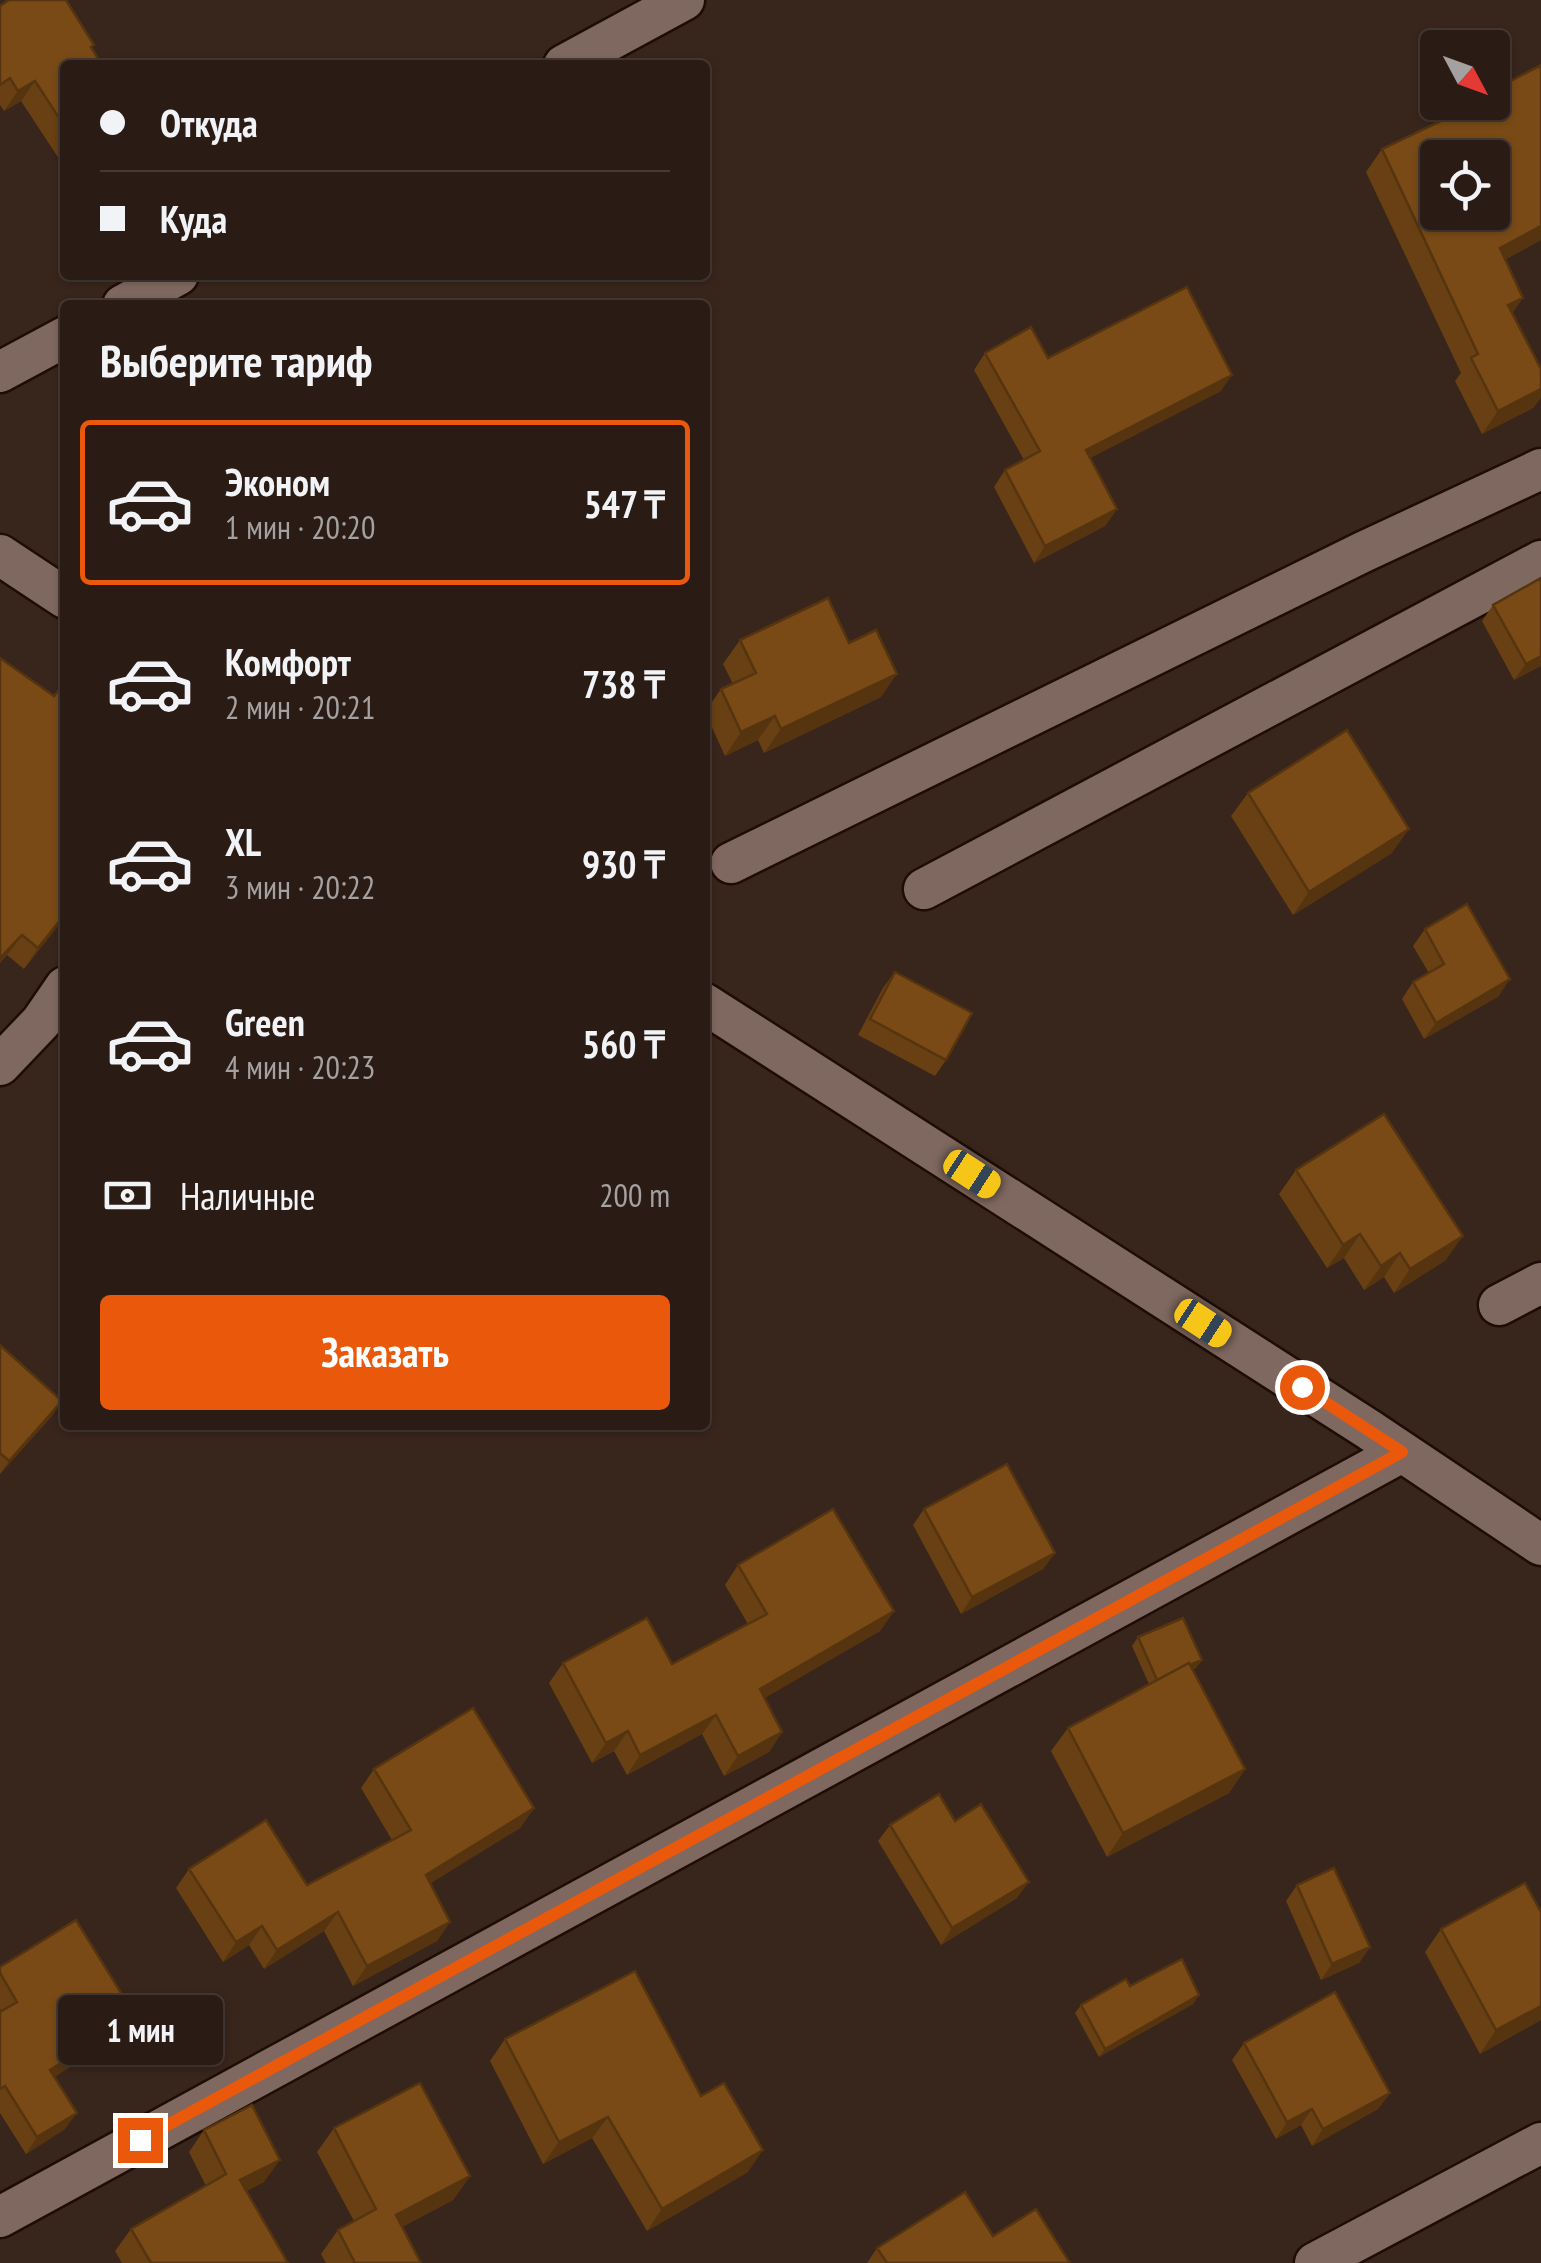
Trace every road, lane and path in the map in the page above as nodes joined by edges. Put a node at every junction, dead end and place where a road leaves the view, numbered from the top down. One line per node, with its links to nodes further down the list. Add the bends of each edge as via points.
1 (684, 0): 2 (street)
2 (573, 60)
3 (169, 280): 4 (street)
4 (132, 300)
5 (60, 339): 6 (street)
6 (0, 372)
7 (1541, 469): 11 (street)
8 (0, 555): 10 (street)
9 (1541, 561): 12 (street)
10 (60, 595)
11 (731, 863)
12 (924, 888)
13 (60, 994): 15 (street)
14 (710, 1007): 18 (street)
15 (0, 1065)
16 (1541, 1284): 17 (street)
17 (1499, 1305)
18 (1402, 1452): 19 (street); 21 (street)
19 (1541, 1545)
20 (1541, 2143): 22 (street)
21 (0, 2217)
22 (1315, 2263)

